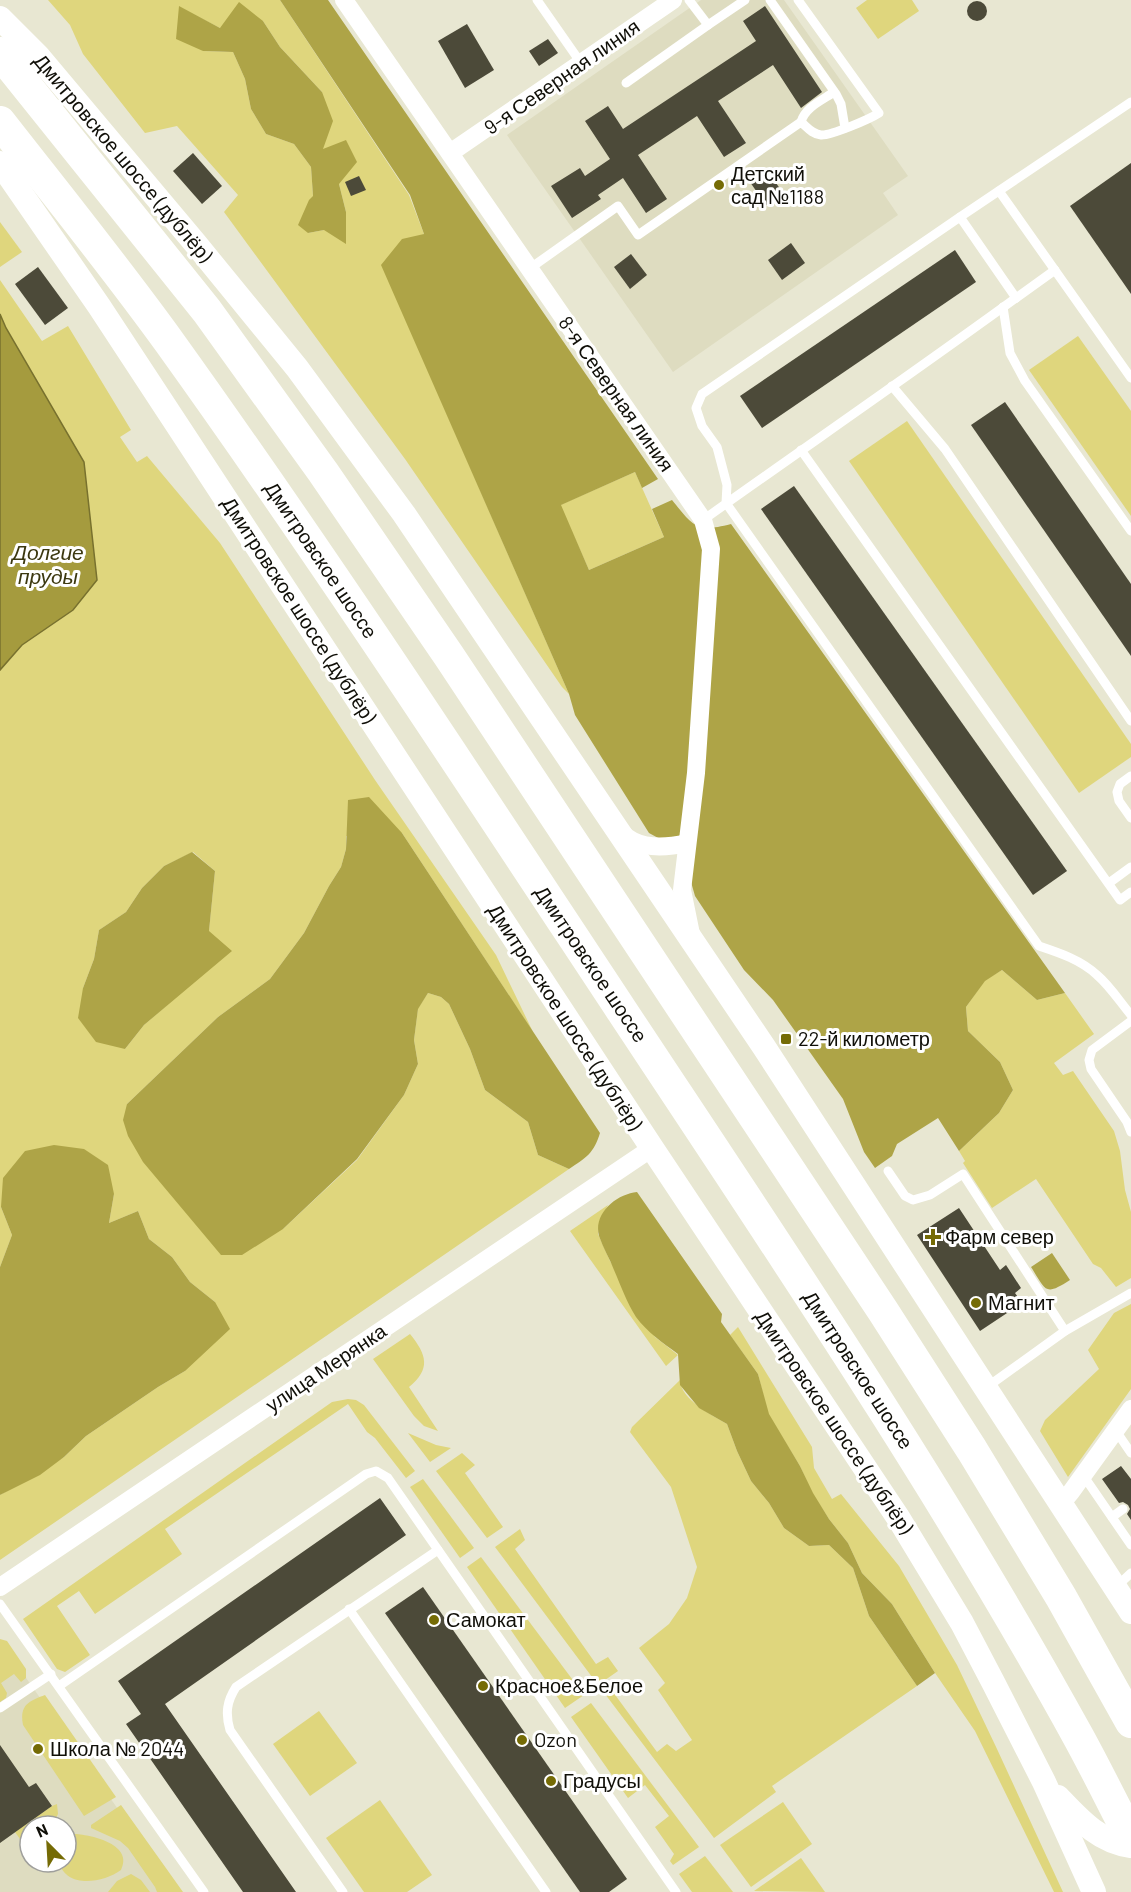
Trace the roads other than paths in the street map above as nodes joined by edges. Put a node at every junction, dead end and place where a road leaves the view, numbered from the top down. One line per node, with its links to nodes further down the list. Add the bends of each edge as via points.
1 (344, 0): 18 (street, 8-я Северная линия)
2 (537, 0): 11 (lane)
3 (673, 0): 11 (street, 9-я Северная линия)
4 (689, 0): 9 (lane)
5 (745, 0): 9 (lane)
6 (770, 0): 13 (lane)
7 (798, 0): 17 (lane, via 879,113)
8 (0, 18): 35 (street, Дмитровское шоссе (дублёр), via 45,64 297,368 404,514)
9 (708, 25): 12 (lane)
10 (0, 53): 67 (highway, via 207,311 449,656 972,1450)
11 (582, 63): 18 (street, 9-я Северная линия)
12 (626, 83)
13 (834, 92): 16 (lane, via 808,110); 17 (lane, via 841,104)
14 (1131, 102): 20 (lane)
15 (0, 122): 69 (highway, Дмитровское шоссе, via 168,340 280,499 772,1237 1015,1625)
16 (801, 122): 17 (lane, via 811,132 823,136); 22 (lane, via 638,235 618,206)
17 (845, 128)
18 (450, 153): 22 (street, 8-я Северная линия)
19 (0, 163): 44 (street, Дмитровское шоссе (дублёр), via 123,343)
20 (999, 191): 21 (lane); 23 (lane)
21 (960, 217): 24 (lane); 29 (lane, via 702,394 696,408 702,426 717,447 727,485)
22 (530, 269): 30 (street, 8-я Северная линия)
23 (1055, 270): 24 (lane); 26 (lane)
24 (1016, 298): 25 (lane)
25 (1004, 307): 27 (lane); 31 (lane, via 1010,353 1025,381)
26 (1131, 378)
27 (892, 386): 28 (lane); 32 (lane, via 945,449)
28 (801, 450): 29 (lane); 38 (lane)
29 (726, 503): 30 (lane); 41 (lane, via 1039,946 1064,955 1099,976)
30 (703, 520): 36 (street, 8-я Северная линия, via 711,549 696,773)
31 (1131, 531)
32 (1131, 721)
33 (1131, 776): 34 (lane, via 1120,784 1117,792)
34 (1131, 818)
35 (614, 827): 36 (street, via 642,844 669,847); 40 (street, Дмитровское шоссе (дублёр))
36 (687, 843): 40 (street, 8-я Северная линия, via 682,890)
37 (1131, 867): 38 (lane)
38 (1109, 884): 39 (lane, via 1120,900)
39 (1131, 892)
40 (693, 944): 48 (street, Дмитровское шоссе (дублёр))
41 (1131, 1015)
42 (1131, 1021): 43 (lane, via 1092,1050 1089,1060)
43 (1131, 1132)
44 (652, 1149): 60 (street, улица Мерянка); 68 (street, Дмитровское шоссе (дублёр), via 899,1519 962,1623)
45 (888, 1171): 47 (lane, via 905,1196 913,1200 930,1195 963,1174)
46 (1131, 1293): 47 (lane)
47 (1065, 1330): 48 (lane)
48 (986, 1388): 53 (street, Дмитровское шоссе (дублёр))
49 (1131, 1409): 50 (street)
50 (1116, 1431): 51 (lane); 52 (street)
51 (1131, 1453)
52 (1083, 1475): 53 (street); 55 (lane)
53 (1061, 1504): 59 (street, Дмитровское шоссе (дублёр))
54 (1123, 1509): 55 (lane)
55 (1112, 1517): 56 (lane)
56 (1128, 1535): 57 (lane)
57 (1131, 1545)
58 (438, 1550): 62 (lane); 65 (lane, via 388,1478 376,1471 366,1474); 71 (lane)
59 (1123, 1580): 63 (street, Дмитровское шоссе (дублёр))
60 (0, 1587)
61 (0, 1604): 64 (lane)
62 (349, 1609): 73 (lane, via 236,1687 230,1697 227,1719 230,1730); 74 (lane)
63 (1131, 1612)
64 (51, 1674): 65 (lane); 66 (lane)
65 (59, 1686): 72 (lane)
66 (0, 1708)
67 (1131, 1722)
68 (1044, 1782): 70 (street, via 1092,1830); 75 (street, Дмитровское шоссе (дублёр))
69 (1131, 1839)
70 (1131, 1846)
71 (671, 1890)
72 (204, 1892)
73 (343, 1892)
74 (546, 1892)
75 (1094, 1892)

